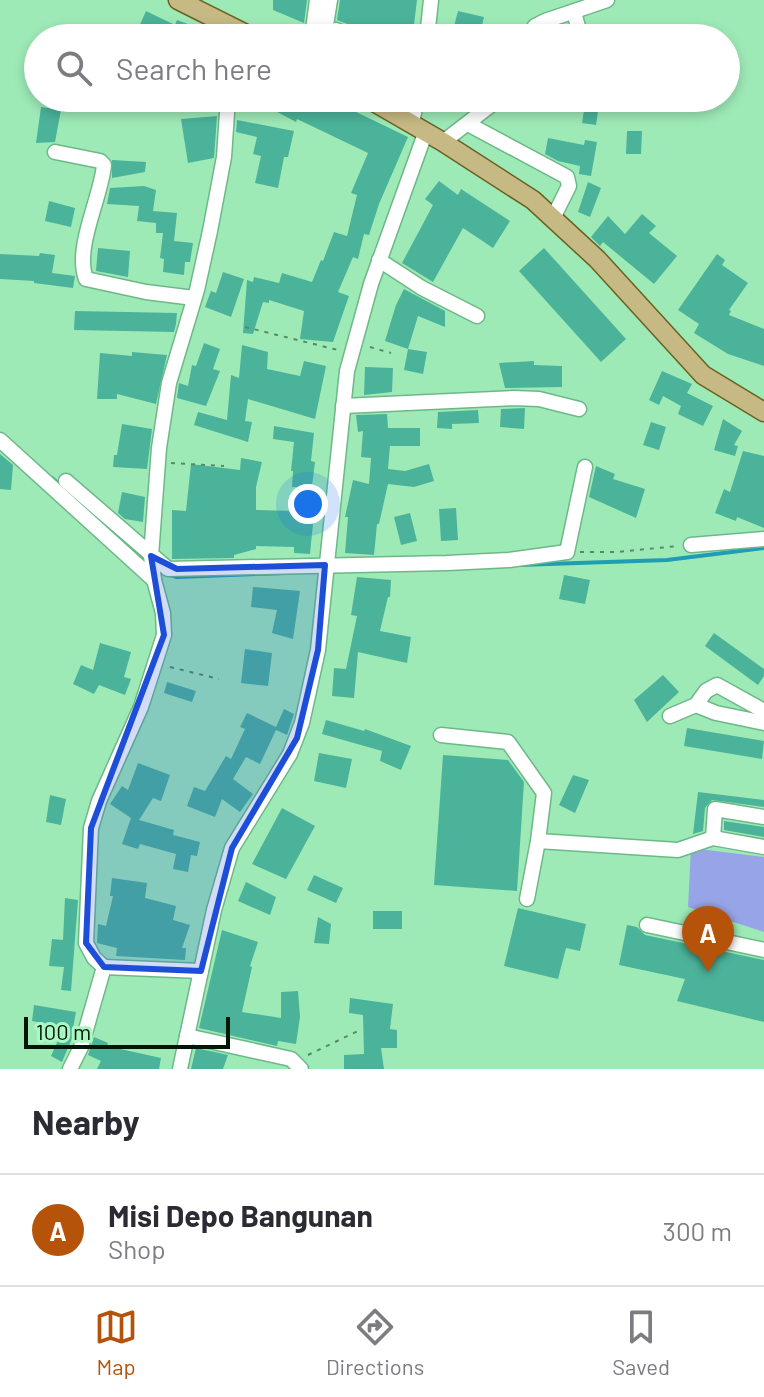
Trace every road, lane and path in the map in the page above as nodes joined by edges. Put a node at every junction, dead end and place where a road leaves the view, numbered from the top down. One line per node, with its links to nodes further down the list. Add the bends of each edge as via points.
1 (178, 0): 7 (main road)
2 (317, 0): 8 (street)
3 (330, 0): 9 (street)
4 (431, 0): 10 (street)
5 (607, 0): 6 (street)
6 (574, 12): 11 (street); 12 (street)
7 (224, 24)
8 (314, 24)
9 (331, 24)
10 (428, 24)
11 (539, 24)
12 (577, 24)
13 (227, 112): 23 (street, via 224,157)
14 (392, 112): 18 (main road)
15 (418, 112): 18 (street)
16 (483, 112): 17 (street)
17 (468, 124): 19 (street); 21 (street, via 567,177 569,186)
18 (419, 127): 19 (main road); 22 (street)
19 (443, 142): 21 (main road)
20 (55, 152): 23 (street, via 104,165 86,243 86,279)
21 (554, 216): 30 (main road, via 703,375)
22 (379, 260): 24 (street); 26 (street)
23 (194, 298): 32 (street, via 169,383)
24 (477, 316)
25 (245, 327): 26 (path)
26 (352, 348): 27 (path); 28 (street)
27 (391, 353)
28 (343, 406): 29 (street, via 513,398); 40 (street)
29 (579, 409)
30 (764, 412)
31 (0, 440): 39 (street)
32 (158, 462): 33 (path); 39 (street)
33 (224, 466)
34 (585, 467): 38 (street)
35 (66, 481): 39 (street)
36 (764, 539): 37 (street)
37 (691, 545): 38 (path)
38 (567, 552): 40 (street)
39 (152, 568): 40 (street); 41 (street, via 165,622)
40 (325, 570): 56 (street, via 318,650 297,738 232,848)
41 (157, 664): 42 (path); 55 (street, via 91,828 86,943)
42 (219, 679)
43 (696, 705): 44 (street, via 719,685); 45 (street); 46 (street)
44 (764, 711)
45 (670, 716)
46 (764, 723)
47 (441, 735): 50 (street, via 508,742 544,793)
48 (764, 817): 49 (street, via 715,809)
49 (713, 838): 50 (street, via 678,850); 51 (street)
50 (538, 841): 52 (street)
51 (764, 847)
52 (527, 899)
53 (647, 925): 54 (street)
54 (764, 950)
55 (104, 967): 56 (street); 60 (street)
56 (201, 971): 58 (street)
57 (360, 1030): 59 (path)
58 (187, 1036): 59 (street); 61 (street)
59 (298, 1065)
60 (70, 1069)
61 (180, 1069)

